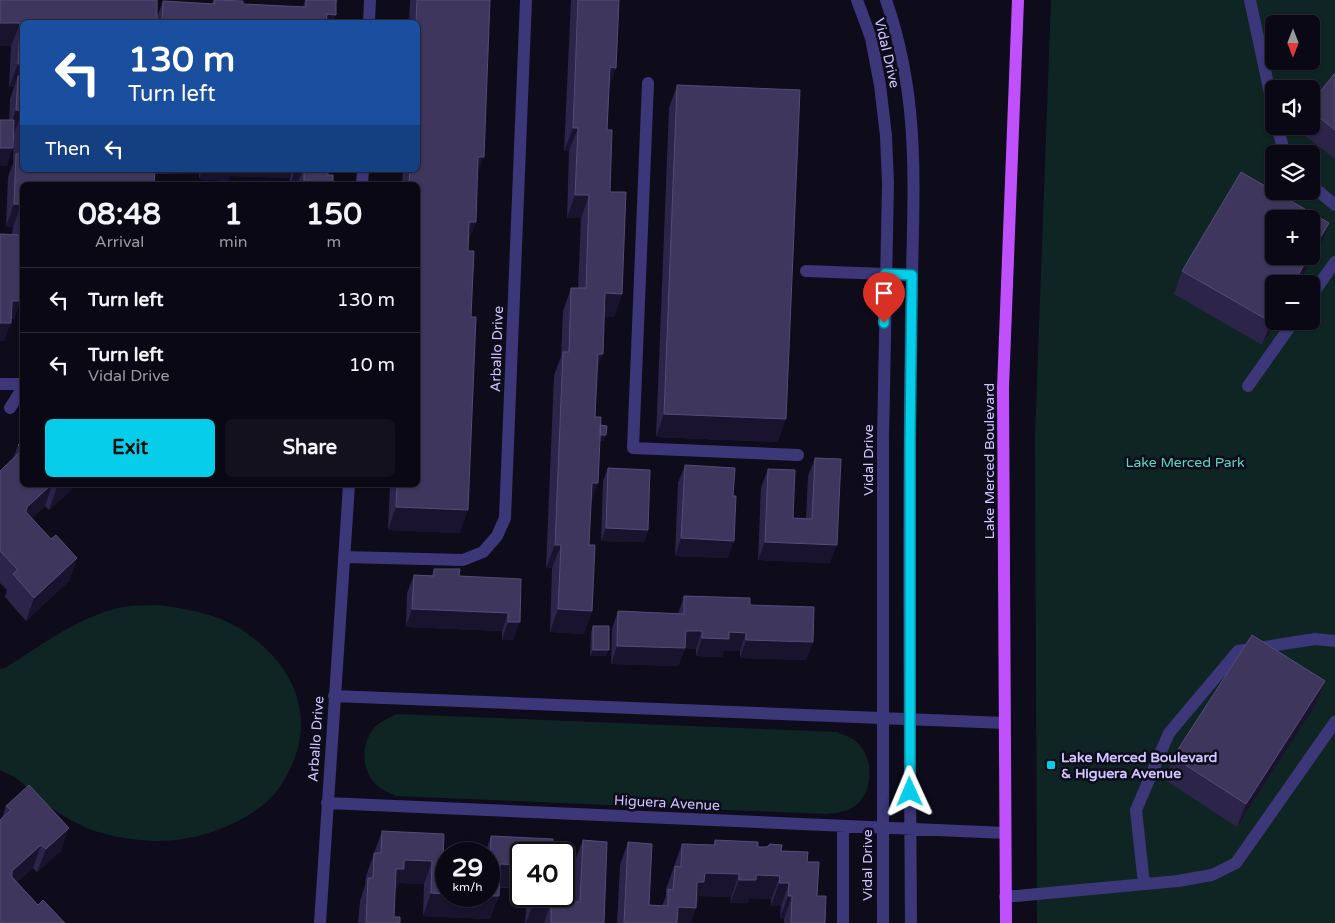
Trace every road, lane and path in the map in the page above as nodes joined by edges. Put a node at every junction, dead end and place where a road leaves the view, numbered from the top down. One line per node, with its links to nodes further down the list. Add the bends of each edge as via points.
1 (370, 0): 7 (street)
2 (526, 0): 25 (street, Arballo Drive, via 505,518 497,536 483,552 463,560)
3 (857, 0): 14 (street, Vidal Drive, via 870,38 886,136)
4 (886, 0): 15 (street, Vidal Drive, via 897,31 913,134)
5 (1018, 0): 31 (main road, Lake Merced Boulevard, via 1003,388)
6 (1250, 0): 8 (street)
7 (369, 20)
8 (1267, 80)
9 (648, 83): 23 (street, via 633,448)
10 (1320, 192): 11 (street)
11 (1335, 205)
12 (1335, 262): 16 (street)
13 (806, 271): 14 (street)
14 (885, 274): 15 (street); 28 (street, Vidal Drive)
15 (912, 275): 29 (street, Vidal Drive)
16 (1320, 283)
17 (1288, 330): 20 (street)
18 (0, 384): 19 (street)
19 (20, 384)
20 (1248, 386)
21 (20, 392): 22 (street)
22 (10, 408)
23 (798, 455)
24 (349, 487): 25 (street, Arballo Drive)
25 (344, 557): 27 (street, Arballo Drive)
26 (1335, 642): 37 (street, via 1315,639 1238,651 1169,733 1136,810)
27 (334, 696): 28 (street); 32 (street, Arballo Drive)
28 (882, 718): 29 (street); 34 (street, Vidal Drive)
29 (909, 719): 31 (street); 35 (street, Vidal Drive)
30 (1335, 722): 37 (street, via 1236,863 1212,875)
31 (1005, 723): 36 (main road, Lake Merced Boulevard)
32 (327, 803): 33 (street, Higuera Avenue); 39 (street, Arballo Drive)
33 (843, 826): 34 (street, Higuera Avenue); 40 (street, Vidal Drive)
34 (882, 827): 35 (street, Higuera Avenue); 41 (street, Vidal Drive)
35 (910, 828): 36 (street, Higuera Avenue); 42 (street, Vidal Drive)
36 (1005, 833): 38 (main road, Lake Merced Boulevard)
37 (1144, 884): 38 (street)
38 (1005, 897): 43 (main road, Lake Merced Boulevard)
39 (320, 923)
40 (843, 923)
41 (882, 923)
42 (911, 923)
43 (1006, 923)

